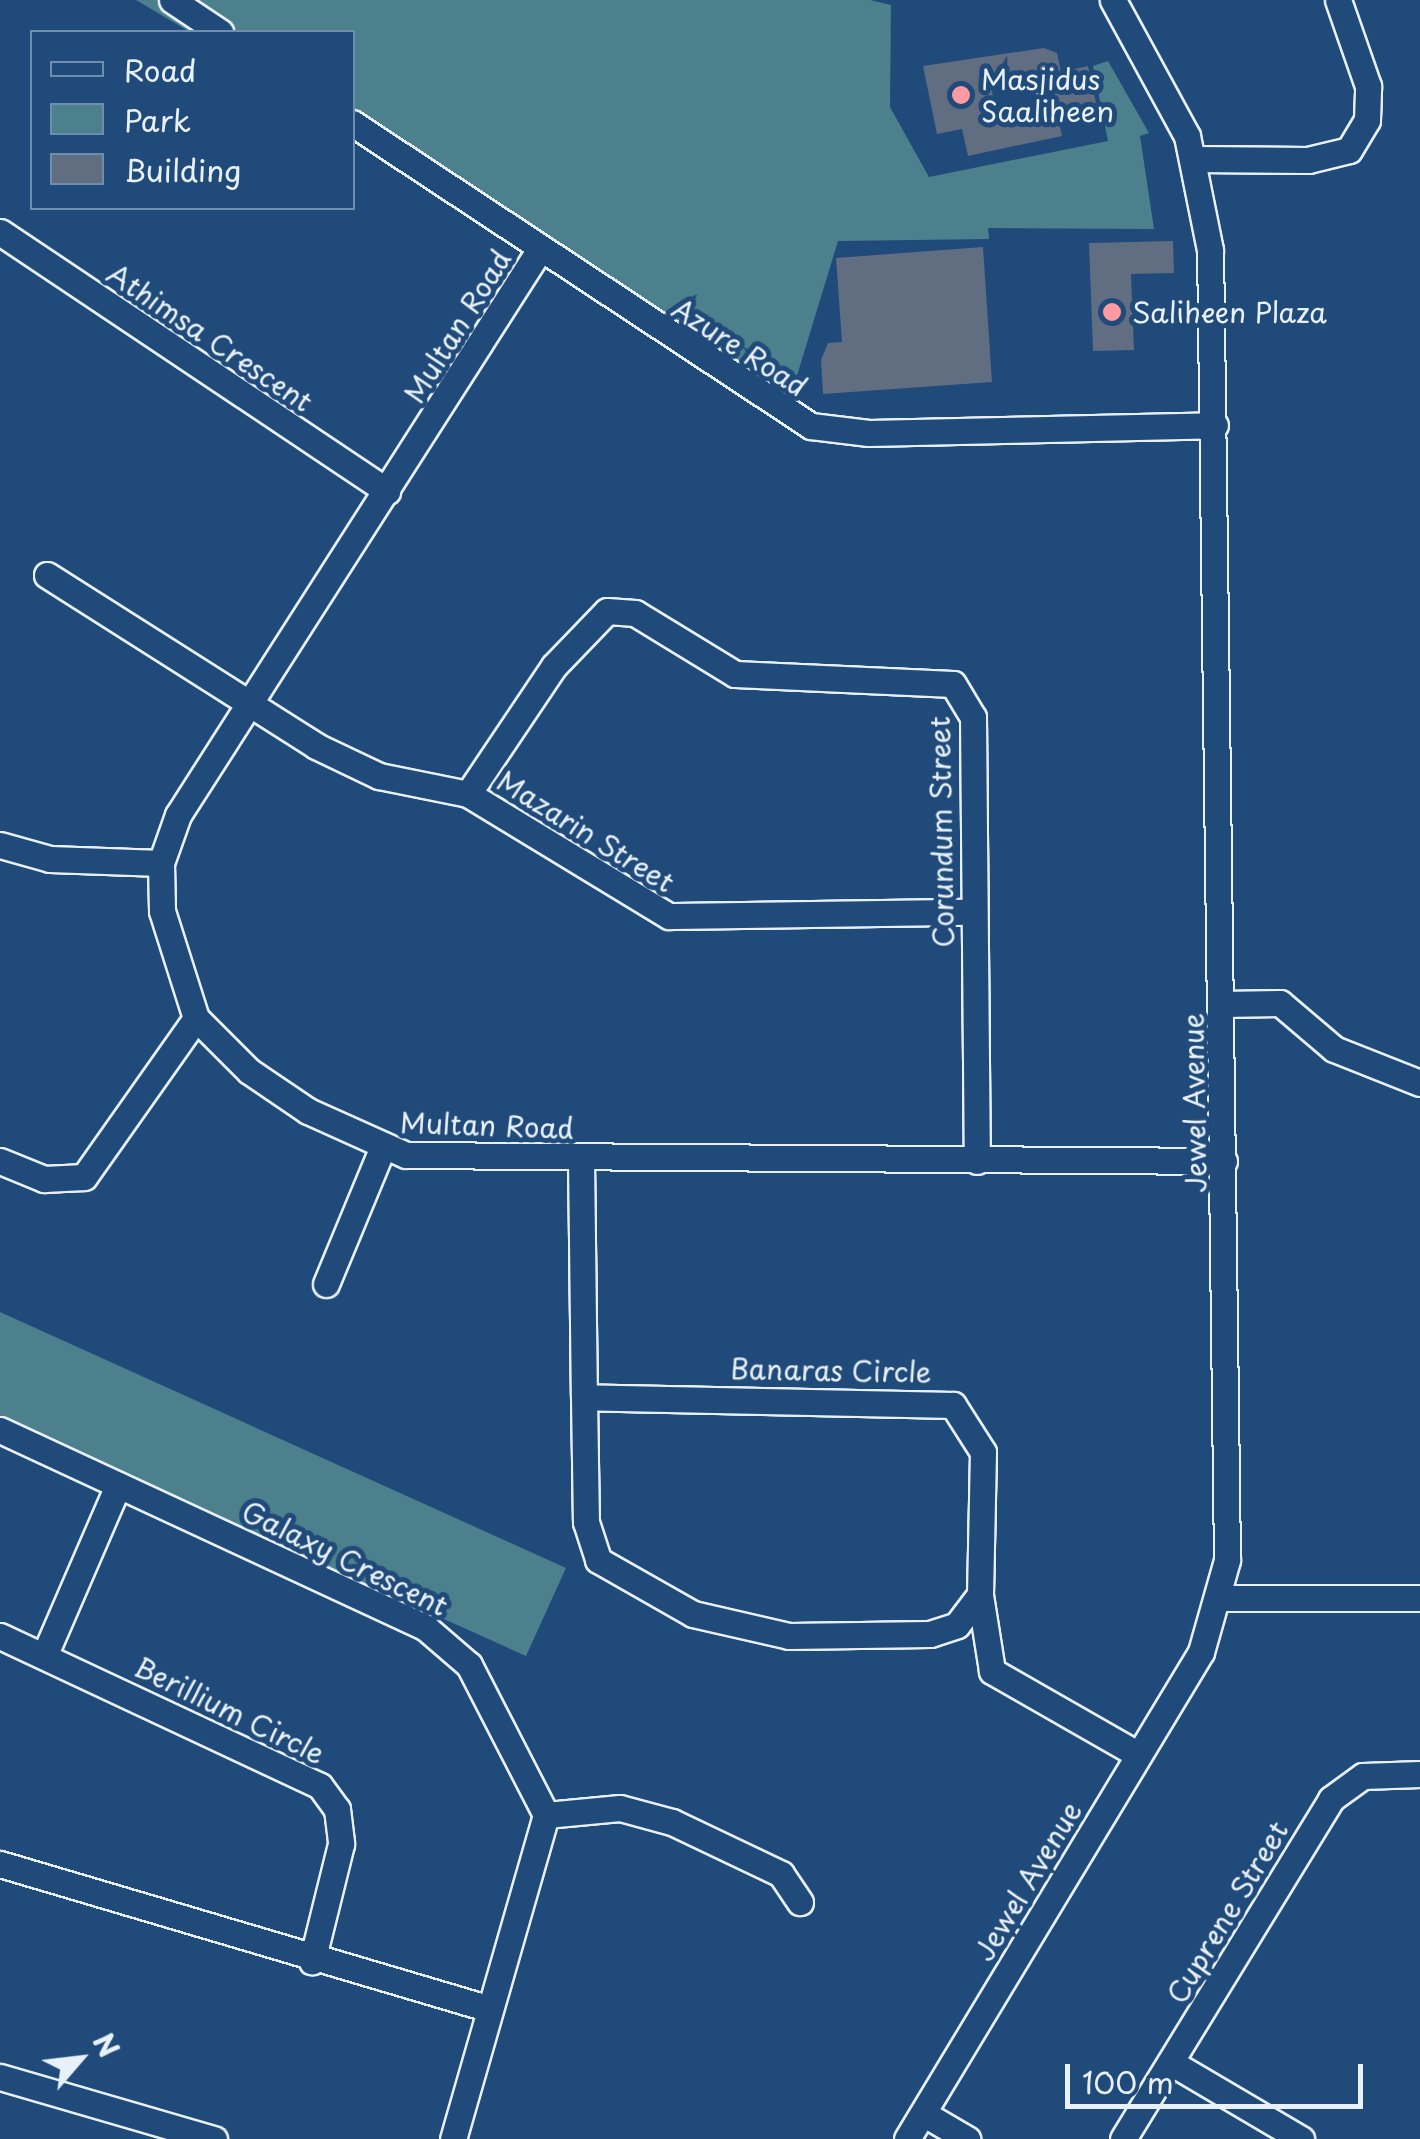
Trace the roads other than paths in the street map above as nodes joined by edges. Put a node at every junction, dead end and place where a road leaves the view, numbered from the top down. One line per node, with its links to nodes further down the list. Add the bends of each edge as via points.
1 (172, 0): 4 (street)
2 (1114, 0): 6 (street, Jewel Avenue)
3 (1338, 0): 6 (street, via 1368,86 1367,120 1349,150 1308,160)
4 (217, 30)
5 (355, 125): 8 (street, Azure Road)
6 (1195, 159): 9 (street, Jewel Avenue, via 1210,250)
7 (0, 232): 10 (street, Athimsa Crescent)
8 (540, 249): 9 (street, Azure Road, via 812,426 886,433); 10 (street, Multan Road)
9 (1215, 425): 17 (street, Jewel Avenue)
10 (387, 491): 12 (street, Multan Road)
11 (47, 575): 12 (street, Mazarin Street)
12 (248, 708): 13 (street, Mazarin Street, via 361,770); 15 (street, Multan Road, via 178,814)
13 (468, 794): 16 (street, Mazarin Street, via 669,916); 16 (street, Corundum Street, via 554,666 607,611 635,613 735,674 938,678 964,693 973,717)
14 (0, 846): 15 (street, via 50,859)
15 (161, 863): 18 (street, Multan Road, via 164,931)
16 (972, 912): 24 (street, Corundum Street)
17 (1222, 1004): 19 (street, via 1280,1003 1334,1048); 22 (street, Jewel Avenue)
18 (196, 1018): 20 (street, Multan Road, via 249,1072); 23 (street, via 84,1178 44,1179)
19 (1420, 1082)
20 (381, 1151): 21 (street, Multan Road); 25 (street)
21 (581, 1158): 24 (street, Multan Road); 26 (street)
22 (1224, 1160): 24 (street, Multan Road); 30 (street, Jewel Avenue)
23 (0, 1161)
24 (977, 1162)
25 (326, 1284)
26 (584, 1397): 29 (street, Banaras Circle, via 953,1405 982,1452); 29 (street, via 590,1547 650,1593 724,1626 789,1636 930,1634 957,1625)
27 (0, 1430): 28 (street, Galaxy Crescent)
28 (118, 1486): 33 (street); 36 (street, Galaxy Crescent, via 442,1638 481,1684)
29 (980, 1595): 34 (street, via 992,1671)
30 (1222, 1598): 31 (street); 34 (street, Jewel Avenue, via 1201,1652)
31 (1420, 1598)
32 (0, 1636): 33 (street, Berillium Circle)
33 (45, 1654): 39 (street, Berillium Circle, via 320,1786 337,1810 341,1844)
34 (1135, 1754): 43 (street, Jewel Avenue)
35 (1420, 1774): 41 (street, Cuprene Street, via 1362,1776 1330,1799)
36 (546, 1815): 38 (street, via 620,1808 658,1817 781,1874); 40 (street)
37 (0, 1864): 39 (street)
38 (800, 1902)
39 (312, 1961): 40 (street)
40 (490, 2008): 45 (street)
41 (1172, 2063): 48 (street, Cuprene Street); 49 (street)
42 (0, 2077): 44 (street)
43 (926, 2115): 46 (street, Jewel Avenue); 47 (street)
44 (214, 2139)
45 (453, 2139)
46 (907, 2139)
47 (966, 2139)
48 (1124, 2139)
49 (1301, 2139)

